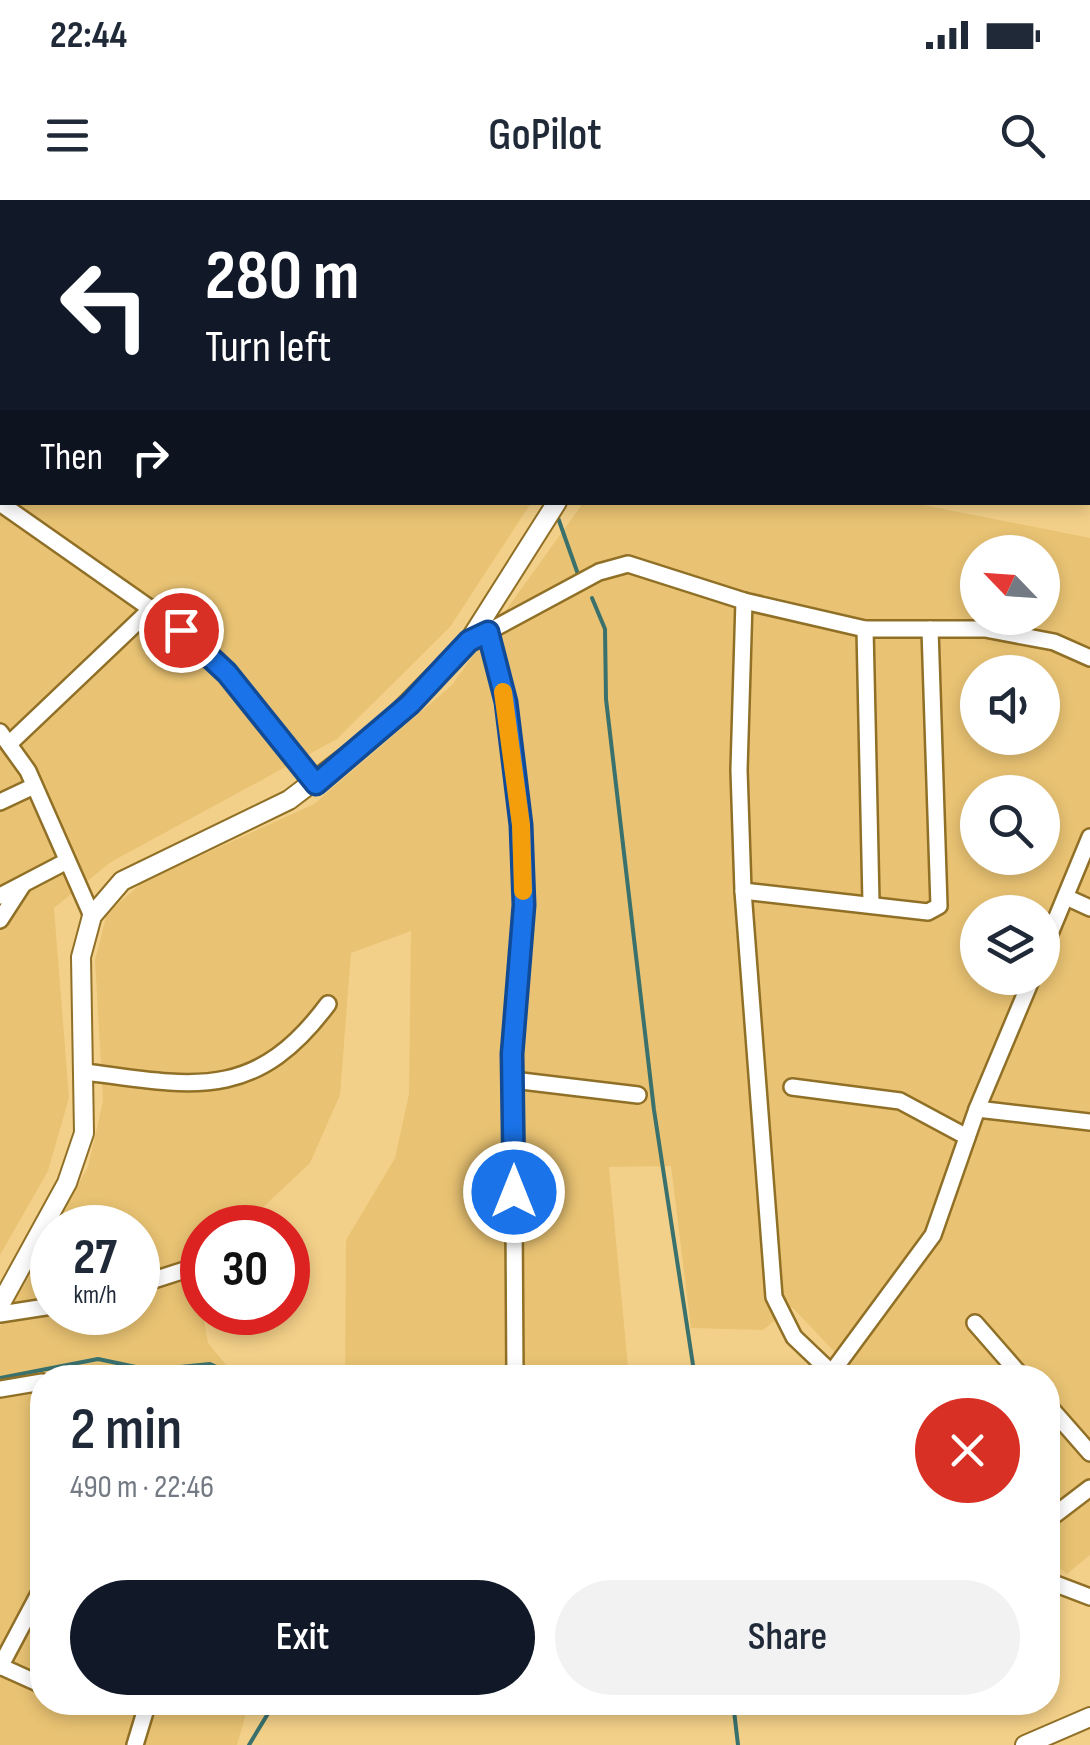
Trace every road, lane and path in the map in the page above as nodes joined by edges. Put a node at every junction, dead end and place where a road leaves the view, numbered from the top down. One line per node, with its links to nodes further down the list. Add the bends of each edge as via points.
1 (3, 505): 4 (street)
2 (555, 505): 8 (main road)
3 (744, 601): 5 (street); 7 (street, via 628,564 600,572); 17 (street)
4 (152, 608): 10 (street); 11 (street, via 227,673)
5 (865, 629): 6 (street); 20 (street)
6 (930, 630): 9 (street, via 1019,634); 20 (street, via 940,900 928,912)
7 (488, 632): 8 (street); 28 (street, via 506,702 521,825 524,905)
8 (469, 641): 11 (main road, via 410,704)
9 (1090, 658)
10 (5, 738): 12 (street)
11 (316, 784): 23 (main road, via 122,881)
12 (34, 786): 13 (street); 15 (street)
13 (0, 802)
14 (1090, 837): 19 (street)
15 (67, 861): 16 (street); 23 (street)
16 (24, 884): 18 (street); 24 (street)
17 (743, 891): 20 (street); 39 (street, via 774,1297 794,1337)
18 (0, 896)
19 (1066, 897): 21 (street); 22 (street)
20 (871, 902)
21 (1090, 908)
22 (1060, 911)
23 (92, 916): 27 (main road, via 81,957)
24 (0, 920)
25 (1025, 995): 31 (street)
26 (328, 1004): 27 (street, via 294,1046 235,1078 160,1082)
27 (86, 1072): 34 (main road, via 79,1154)
28 (513, 1080): 30 (street); 38 (street)
29 (792, 1087): 33 (street, via 900,1101)
30 (638, 1095)
31 (977, 1109): 32 (street); 33 (street)
32 (1090, 1122)
33 (967, 1137): 40 (street, via 933,1235)
34 (0, 1304)
35 (30, 1309): 36 (street)
36 (0, 1314)
37 (975, 1323): 41 (street)
38 (515, 1365)
39 (823, 1365)
40 (841, 1365)
41 (1012, 1365)
42 (30, 1384): 43 (street)
43 (0, 1389)
44 (1060, 1419): 45 (street)
45 (1090, 1453)
46 (1090, 1488): 47 (street)
47 (1060, 1511)
48 (1060, 1586): 49 (street)
49 (1090, 1598)
50 (30, 1610): 51 (street)
51 (0, 1666): 52 (street)
52 (30, 1680)
53 (144, 1715): 55 (street)
54 (1090, 1717): 56 (main road)
55 (135, 1745)
56 (1025, 1745)

